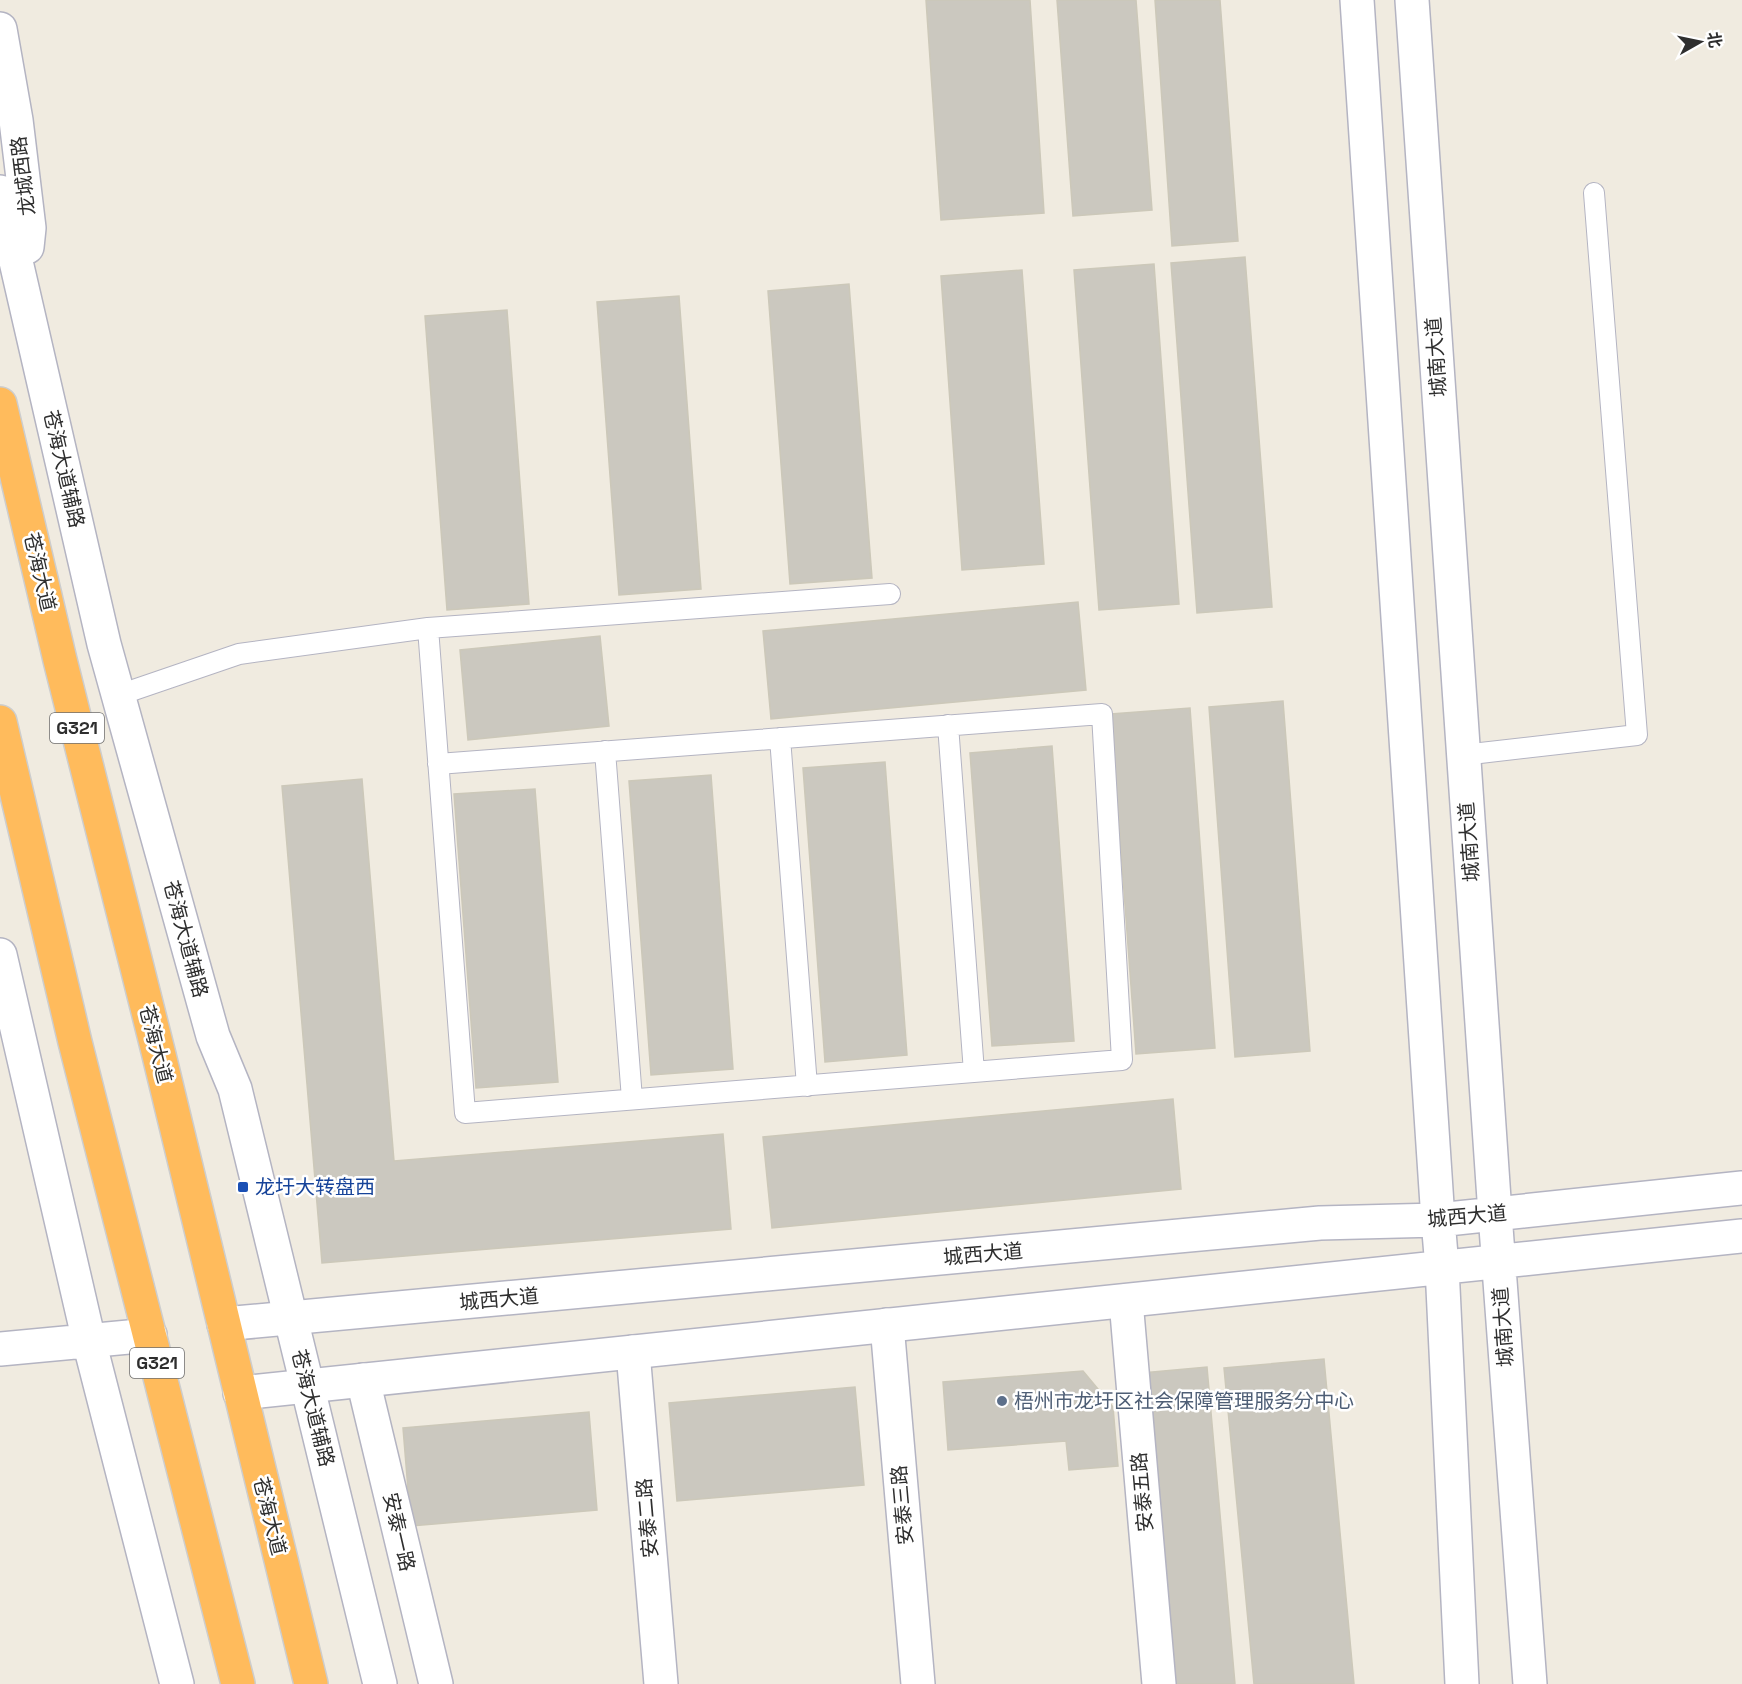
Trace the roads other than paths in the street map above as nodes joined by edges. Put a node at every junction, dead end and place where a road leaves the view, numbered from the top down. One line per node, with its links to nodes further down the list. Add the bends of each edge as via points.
1 (1357, 0): 23 (street)
2 (1412, 0): 15 (street, 城南大道)
3 (0, 29): 6 (street, 龙城西路, via 29,228)
4 (0, 192): 6 (street, 苍海大道辅路)
5 (1594, 193): 15 (lane, via 1637,735)
6 (22, 289): 10 (street, 苍海大道辅路)
7 (0, 404): 29 (highway, 苍海大道 / G321)
8 (890, 594): 9 (lane)
9 (428, 628): 10 (lane, via 239,654); 16 (lane)
10 (119, 695): 28 (street, 苍海大道辅路, via 213,1036 235,1089)
11 (0, 722): 31 (highway, G321, via 75,1042)
12 (948, 725): 13 (lane); 18 (lane); 18 (lane, via 1102,714 1122,1060)
13 (780, 738): 14 (lane); 19 (lane)
14 (605, 751): 16 (lane); 20 (lane)
15 (1463, 755): 22 (street, 城南大道)
16 (438, 764): 20 (lane, via 465,1113)
17 (0, 955): 32 (street)
18 (974, 1072): 19 (lane)
19 (807, 1086): 20 (lane)
20 (632, 1099)
21 (1742, 1188): 22 (street, 城西大道)
22 (1495, 1214): 23 (street, 城西大道); 25 (street, 城南大道)
23 (1437, 1220): 26 (street); 28 (street, 城西大道, via 1320,1223)
24 (1742, 1236): 25 (street)
25 (1498, 1262): 26 (street); 47 (street, 城南大道)
26 (1442, 1268): 27 (street); 46 (street)
27 (1126, 1300): 30 (street); 45 (street, 安泰五路)
28 (291, 1318): 29 (street, 城西大道); 36 (street, 苍海大道辅路)
29 (224, 1324): 37 (highway, 苍海大道 / G321)
30 (887, 1325): 34 (street); 44 (street, 安泰三路)
31 (150, 1335): 32 (street); 39 (highway, G321)
32 (89, 1341): 33 (street); 38 (street)
33 (0, 1349)
34 (633, 1352): 35 (street); 43 (street, 安泰二路)
35 (363, 1380): 36 (street); 42 (street, 安泰一路)
36 (307, 1386): 37 (street); 41 (street, 苍海大道辅路)
37 (240, 1393): 40 (highway, 苍海大道 / G321)
38 (177, 1684)
39 (238, 1684)
40 (311, 1684)
41 (380, 1684)
42 (436, 1684)
43 (661, 1684)
44 (918, 1684)
45 (1159, 1684)
46 (1462, 1684)
47 (1530, 1684)

